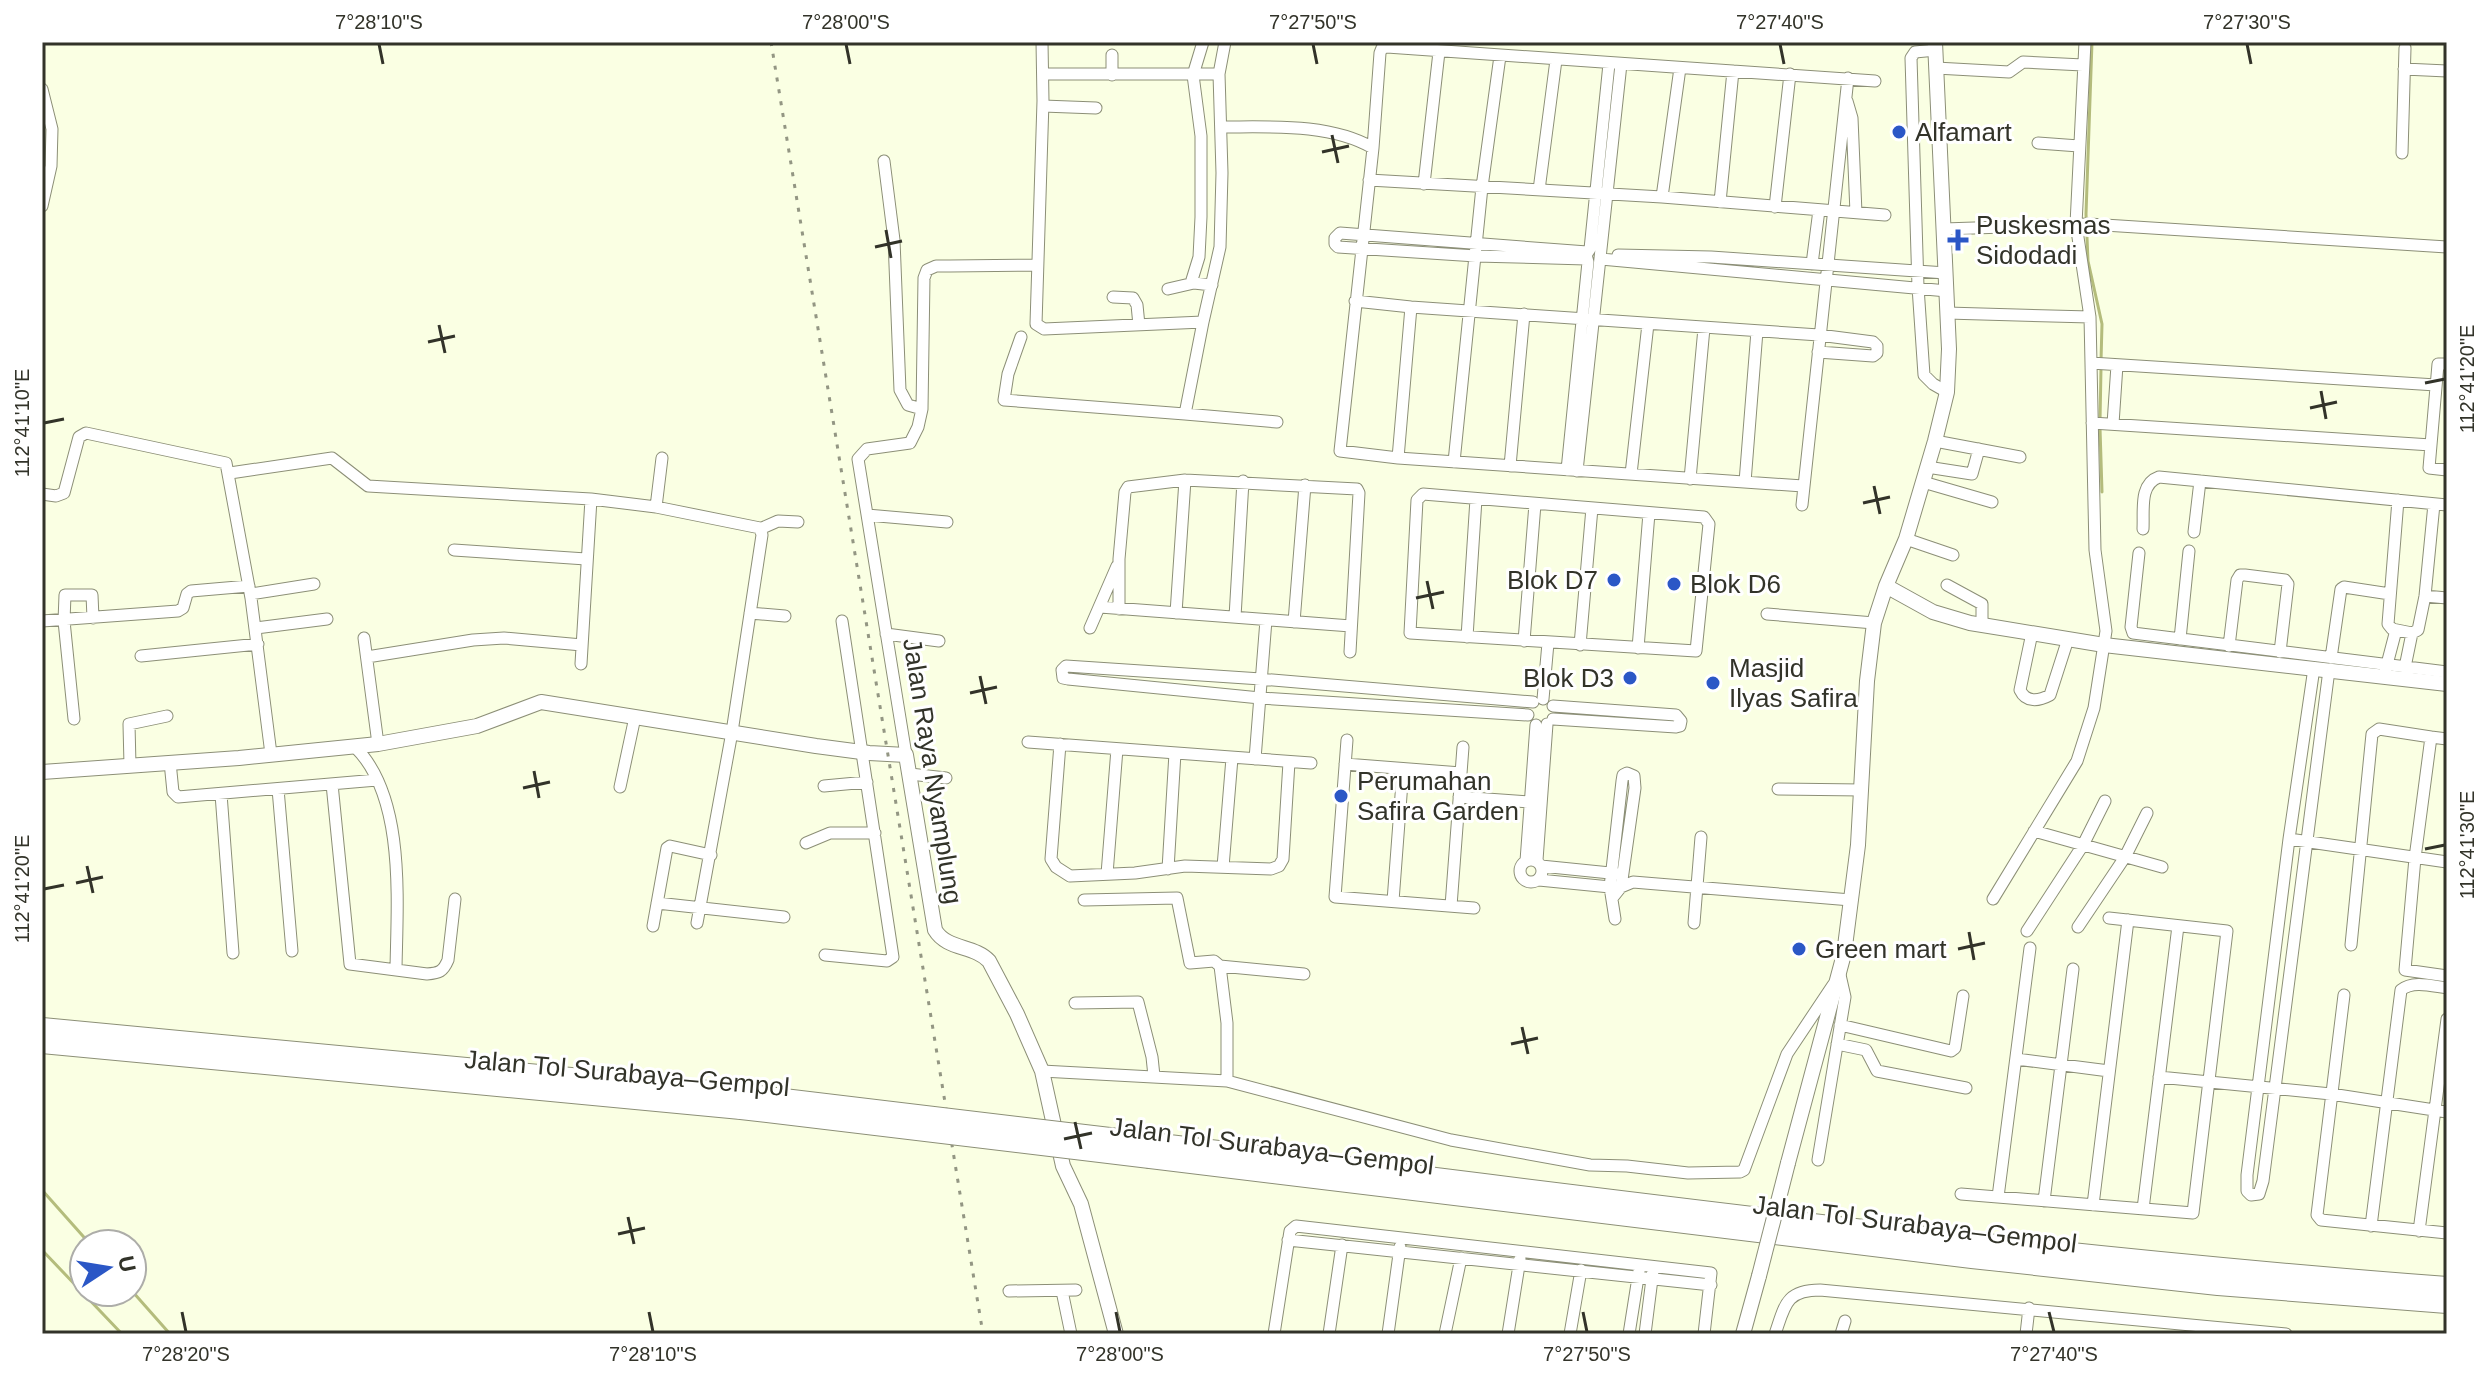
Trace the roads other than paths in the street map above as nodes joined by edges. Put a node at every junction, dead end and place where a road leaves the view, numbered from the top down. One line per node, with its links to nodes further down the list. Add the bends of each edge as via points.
1 (1042, 42): 18 (street)
2 (1203, 42): 19 (street)
3 (1225, 42): 19 (street)
4 (2085, 42): 12 (street)
5 (1935, 46): 14 (street); 62 (street, via 1911,58)
6 (2405, 48): 15 (street)
7 (1439, 52): 9 (street); 31 (street, via 1382,48); 37 (street)
8 (1112, 55): 21 (street)
9 (1500, 56): 10 (street); 38 (street)
10 (1556, 60): 11 (street); 39 (street)
11 (1615, 64): 13 (street); 40 (street)
12 (2083, 65): 14 (street, via 2023,62 2009,72); 30 (street)
13 (1680, 68): 16 (street); 41 (street)
14 (1936, 68): 51 (street)
15 (2404, 69): 17 (street); 32 (street)
16 (1733, 71): 20 (street); 42 (street)
17 (2447, 71)
18 (1044, 74): 21 (street); 26 (street)
19 (1205, 74): 21 (street); 28 (street); 35 (street, via 1199,115)
20 (1790, 74): 22 (street); 44 (street)
21 (1112, 75)
22 (1848, 78): 23 (street); 25 (street)
23 (1875, 81)
24 (42, 89): 34 (street, via 52,129)
25 (1847, 100): 46 (street); 47 (street)
26 (1043, 106): 27 (street); 60 (street)
27 (1096, 108)
28 (1222, 127): 31 (street, via 1333,134); 35 (street)
29 (2038, 143): 30 (street)
30 (2079, 146): 50 (street)
31 (1373, 148): 36 (street)
32 (2402, 153)
33 (884, 161): 91 (street, via 894,240 900,390 905,403)
34 (46, 165): 43 (street)
35 (1210, 172): 49 (street); 49 (street)
36 (1369, 180): 37 (street); 52 (street)
37 (1424, 184): 38 (street)
38 (1482, 187): 39 (street); 53 (street)
39 (1539, 190): 40 (street)
40 (1601, 194): 41 (street); 57 (street)
41 (1662, 197): 42 (street)
42 (1720, 202): 44 (street)
43 (42, 206)
44 (1775, 207): 45 (street)
45 (1819, 210): 46 (street); 59 (street)
46 (1832, 211): 47 (street); 61 (street)
47 (1856, 213): 48 (street)
48 (1885, 215)
49 (1210, 217): 54 (street); 54 (street)
50 (2082, 224): 51 (street); 55 (street); 77 (street)
51 (1944, 229): 64 (street)
52 (1361, 241): 53 (street); 56 (street); 71 (street)
53 (1478, 243): 56 (street); 57 (street)
54 (1208, 246): 66 (street); 66 (street)
55 (2447, 247)
56 (1476, 256): 57 (street); 73 (street)
57 (1594, 256): 58 (street); 63 (street); 78 (street)
58 (1711, 257): 59 (street); 63 (street)
59 (1812, 264): 61 (street)
60 (1037, 265): 76 (street, via 1036,320 1044,329); 91 (street, via 927,270)
61 (1826, 265): 62 (street); 65 (street)
62 (1917, 270): 64 (street); 67 (street)
63 (1710, 271): 65 (street)
64 (1946, 273): 69 (street)
65 (1825, 278): 67 (street); 83 (street)
66 (1200, 284): 68 (street); 79 (street)
67 (1918, 287): 69 (street); 90 (street, via 1924,375)
68 (1168, 289)
69 (1947, 291): 74 (street)
70 (1113, 297): 76 (street, via 1133,298)
71 (1355, 301): 72 (street); 101 (street, via 1339,449)
72 (1411, 307): 73 (street); 101 (street)
73 (1471, 311): 75 (street); 102 (street)
74 (1947, 313): 77 (street); 90 (street)
75 (1524, 314): 78 (street); 103 (street)
76 (1138, 315): 79 (street)
77 (2090, 317): 86 (street)
78 (1589, 319): 80 (street); 104 (street)
79 (1203, 322): 92 (street)
80 (1648, 324): 81 (street); 107 (street)
81 (1704, 328): 82 (street); 109 (street)
82 (1757, 331): 83 (street); 113 (street)
83 (1819, 335): 85 (street); 85 (street, via 1876,343 1877,353)
84 (1021, 337): 92 (street, via 1008,374 1010,401)
85 (1818, 352): 115 (street)
86 (2093, 363): 87 (street); 94 (street)
87 (2112, 364): 89 (street); 95 (street)
88 (2447, 364): 89 (street, via 2438,364)
89 (2436, 385): 97 (street)
90 (1947, 392): 96 (street)
91 (922, 409): 128 (street, Jalan Raya Nyamplung, via 912,438 860,454)
92 (1185, 414): 93 (street)
93 (1277, 422)
94 (2093, 423): 95 (street); 181 (street)
95 (2110, 424): 97 (street)
96 (1935, 441): 98 (street); 108 (street)
97 (2431, 445): 105 (street, via 2429,468)
98 (1979, 449): 99 (street); 108 (street, via 1972,474)
99 (2020, 457)
100 (662, 458): 125 (street)
101 (1398, 458): 102 (street)
102 (1454, 462): 103 (street)
103 (1510, 466): 104 (street)
104 (1572, 470): 107 (street)
105 (2447, 470)
106 (230, 473): 116 (street, via 224,462 86,433 78,439 64,493); 117 (street, via 332,458 368,486); 144 (street)
107 (1631, 474): 109 (street)
108 (1925, 474): 120 (street); 134 (street)
109 (1690, 479): 113 (street)
110 (1185, 480): 111 (street); 140 (street, via 1126,488); 151 (street)
111 (1243, 481): 114 (street); 154 (street)
112 (2200, 481): 119 (street); 132 (street, via 2151,480 2145,486); 133 (street)
113 (1745, 482): 115 (street)
114 (1305, 485): 161 (street); 164 (street, via 1359,491)
115 (1803, 486): 123 (street)
116 (42, 494)
117 (591, 499): 125 (street); 139 (street)
118 (1476, 499): 121 (street); 171 (street); 171 (street, via 1419,496 1409,630 1414,635)
119 (2398, 500): 122 (street); 145 (street)
120 (1992, 502)
121 (1535, 504): 126 (street); 176 (street)
122 (2434, 504): 124 (street); 146 (street)
123 (1802, 505)
124 (2447, 505)
125 (656, 507): 131 (street)
126 (1592, 508): 127 (street); 180 (street)
127 (1649, 513): 183 (street); 183 (street, via 1701,517 1709,524 1697,649)
128 (867, 515): 130 (street); 170 (street, Jalan Raya Nyamplung)
129 (798, 522): 131 (street, via 778,521)
130 (947, 522)
131 (760, 529): 150 (street)
132 (2143, 529)
133 (2194, 532)
134 (1906, 539): 138 (street); 143 (street)
135 (454, 550): 139 (street)
136 (2189, 551): 174 (street)
137 (2139, 553): 174 (street, via 2131,631)
138 (1953, 555)
139 (586, 559): 179 (street)
140 (1119, 559): 148 (street); 149 (street)
141 (314, 584): 144 (street)
142 (1947, 585): 163 (street, via 1980,602)
143 (1886, 586): 162 (street); 163 (street, via 1933,612)
144 (250, 590): 155 (street, via 191,591 178,611); 165 (street)
145 (2390, 594): 167 (street, via 2388,624); 189 (street, via 2341,589)
146 (2425, 596): 147 (street); 169 (street, via 2418,630)
147 (2447, 598)
148 (1100, 607): 149 (street); 166 (street)
149 (1119, 609): 151 (street)
150 (750, 613): 153 (street); 201 (street)
151 (1176, 613): 154 (street)
152 (1767, 614): 162 (street)
153 (785, 616)
154 (1235, 617): 157 (street)
155 (93, 618): 159 (street); 159 (street, via 92,595 67,594)
156 (327, 619): 165 (street)
157 (1266, 620): 161 (street); 193 (street)
158 (42, 621): 159 (street)
159 (64, 621): 199 (street)
160 (842, 621): 211 (street)
161 (1294, 622): 164 (street)
162 (1874, 623): 234 (street)
163 (1982, 624): 168 (street)
164 (1351, 626): 184 (street)
165 (256, 628): 178 (street)
166 (1090, 628)
167 (2396, 630): 169 (street); 190 (street)
168 (2032, 633): 173 (street); 173 (street, via 2020,682 2023,696 2032,700 2050,695)
169 (2412, 633): 192 (street)
170 (886, 634): 175 (street); 214 (street, Jalan Raya Nyamplung)
171 (1467, 637): 176 (street)
172 (364, 638): 187 (street)
173 (2068, 639): 181 (street)
174 (2180, 639): 182 (street)
175 (939, 641)
176 (1524, 641): 177 (street)
177 (1548, 643): 180 (street); 196 (street)
178 (258, 644): 186 (street); 213 (street)
179 (582, 645): 187 (street, via 504,638); 188 (street)
180 (1580, 645): 183 (street)
181 (2104, 645): 189 (street); 240 (street, via 2084,744)
182 (2229, 646): 185 (street); 185 (street, via 2237,580 2245,575 2288,584)
183 (1638, 648)
184 (1350, 652)
185 (2280, 652): 189 (street)
186 (141, 656)
187 (367, 657): 206 (street)
188 (581, 664)
189 (2325, 665): 190 (street); 243 (street); 245 (street)
190 (2386, 671): 192 (street)
191 (2447, 672): 192 (street)
192 (2404, 673): 194 (street)
193 (1261, 679): 195 (street); 195 (street, via 1066,666 1062,670 1065,679); 196 (street)
194 (2447, 684)
195 (1260, 698): 200 (street); 216 (street)
196 (1543, 702): 200 (street); 200 (street); 200 (street, via 1676,715 1681,721 1676,727)
197 (167, 716): 221 (street, via 129,724)
198 (635, 717): 201 (street); 206 (street, via 541,702 477,726); 231 (street)
199 (74, 719)
200 (1541, 721): 238 (street); 251 (street)
201 (732, 732): 211 (street); 248 (street)
202 (2431, 737): 203 (street); 247 (street, via 2379,729 2372,734); 250 (street)
203 (2447, 739)
204 (1347, 740): 220 (street)
205 (1028, 742): 207 (street)
206 (378, 744): 208 (street)
207 (1060, 744): 210 (street); 256 (street, via 1053,863 1067,875)
208 (355, 747): 213 (street); 227 (street)
209 (1463, 747): 224 (street)
210 (1117, 749): 212 (street); 256 (street)
211 (863, 753): 214 (street); 228 (street)
212 (1175, 753): 215 (street); 255 (street)
213 (271, 754): 217 (street)
214 (906, 755): 225 (street, Jalan Raya Nyamplung)
215 (1232, 758): 216 (street); 253 (street)
216 (1255, 759): 218 (street)
217 (170, 762): 221 (street); 235 (street, via 178,797)
218 (1289, 762): 219 (street); 253 (street, via 1281,864 1271,869)
219 (1311, 763)
220 (1345, 764): 222 (street); 264 (street, via 1335,897)
221 (130, 765): 223 (street)
222 (1403, 769): 224 (street); 264 (street)
223 (42, 772)
224 (1461, 773): 236 (street)
225 (910, 774): 226 (street); 301 (street, Jalan Raya Nyamplung, via 935,930 943,940 989,961)
226 (946, 778)
227 (377, 780): 229 (street); 285 (street, via 396,864)
228 (867, 782): 230 (street); 241 (street)
229 (332, 784): 232 (street); 285 (street, via 350,964)
230 (824, 786)
231 (620, 787)
232 (278, 789): 235 (street); 281 (street)
233 (1778, 789): 234 (street)
234 (1862, 790): 263 (street)
235 (221, 794): 282 (street)
236 (1459, 797): 238 (street); 266 (street)
237 (2105, 801): 246 (street)
238 (1528, 802): 251 (street)
239 (2147, 813): 249 (street)
240 (2034, 831): 246 (street); 261 (street)
241 (875, 833): 244 (street, via 830,833); 283 (street, via 893,959)
242 (1701, 837): 259 (street)
243 (2289, 839): 245 (street); 308 (street)
244 (806, 843)
245 (2306, 843): 247 (street); 309 (street)
246 (2083, 845): 249 (street); 278 (street)
247 (2361, 851): 250 (street); 279 (street)
248 (711, 855): 265 (street, via 667,848); 267 (street)
249 (2125, 857): 254 (street); 277 (street)
250 (2415, 858): 252 (street); 289 (street, via 2405,970)
251 (1535, 862): 257 (street, via 1543,871); 257 (street, via 1522,865 1521,876 1529,882); 258 (street)
252 (2447, 862)
253 (1223, 867): 255 (street)
254 (2162, 867)
255 (1168, 869): 256 (street)
256 (1107, 874)
257 (1539, 880): 258 (street)
258 (1619, 883): 258 (street, via 1622,781 1623,775 1631,774 1635,788); 259 (street); 271 (street)
259 (1698, 888): 263 (street); 274 (street)
260 (455, 899): 285 (street, via 444,969 427,974)
261 (1993, 899)
262 (1084, 900): 284 (street, via 1178,898 1188,961 1214,961)
263 (1851, 900): 288 (street)
264 (1393, 901): 266 (street)
265 (657, 903): 267 (street); 275 (street)
266 (1451, 906): 268 (street)
267 (700, 907): 269 (street); 273 (street)
268 (1474, 908)
269 (784, 917)
270 (2109, 918): 272 (street)
271 (1615, 919)
272 (2128, 920): 276 (street); 302 (street)
273 (697, 923)
274 (1694, 923)
275 (653, 926)
276 (2178, 926): 304 (street); 306 (street, via 2227,931)
277 (2078, 927)
278 (2027, 931)
279 (2351, 945)
280 (2030, 948): 299 (street)
281 (292, 951)
282 (233, 953)
283 (825, 955)
284 (1220, 966): 287 (street); 305 (street)
285 (396, 969)
286 (2073, 969): 300 (street)
287 (1304, 974)
288 (1840, 975): 295 (street, via 1845,997); 305 (street, via 1787,1054 1740,1172 1688,1173 1559,1160 1451,1140); 353 (street, bridge)
289 (2447, 976)
290 (2447, 988): 312 (street, via 2418,984 2401,990)
291 (2344, 995): 310 (street)
292 (1963, 996): 295 (street, via 1951,1051)
293 (1075, 1003): 303 (street, via 1138,1002)
294 (2447, 1019): 313 (street)
295 (1840, 1025): 298 (street)
296 (42, 1028): 311 (highway, Jalan Tol Surabaya–Gempol)
297 (42, 1043): 311 (highway, Jalan Tol Surabaya–Gempol)
298 (1837, 1044): 307 (street, via 1866,1050 1877,1071); 315 (street)
299 (2016, 1059): 300 (street); 317 (street)
300 (2061, 1065): 302 (street); 318 (street)
301 (1042, 1071): 303 (street); 343 (street, Jalan Raya Nyamplung, via 1063,1166 1081,1204)
302 (2109, 1071): 319 (street)
303 (1156, 1076): 305 (street)
304 (2159, 1077): 306 (street); 320 (street)
305 (1227, 1081)
306 (2209, 1083): 308 (street); 320 (street, via 2193,1213)
307 (1966, 1088)
308 (2259, 1088): 309 (street); 309 (street, via 2247,1175 2251,1195 2259,1194 2263,1181)
309 (2276, 1089): 310 (street)
310 (2331, 1094): 312 (street); 321 (street, via 2317,1215 2321,1220)
311 (742, 1101): 314 (highway, Jalan Tol Surabaya–Gempol, bridge)
312 (2387, 1103): 313 (street); 321 (street)
313 (2441, 1111): 322 (street)
314 (1151, 1150): 334 (highway, Jalan Tol Surabaya–Gempol, via 2026,1249); 338 (highway, Jalan Tol Surabaya–Gempol, via 1972,1258)
315 (1818, 1160)
316 (1961, 1194): 317 (street)
317 (1998, 1197): 318 (street)
318 (2044, 1201): 319 (street)
319 (2093, 1205): 320 (street)
320 (2143, 1209)
321 (2371, 1226): 322 (street)
322 (2419, 1231): 323 (street)
323 (2447, 1233)
324 (1401, 1236): 325 (street, via 1296,1226); 327 (street); 328 (street)
325 (1288, 1240): 326 (street); 344 (street)
326 (1342, 1245): 328 (street); 345 (street)
327 (1521, 1250): 330 (street); 332 (street)
328 (1399, 1251): 329 (street); 346 (street)
329 (1461, 1258): 330 (street); 347 (street)
330 (1519, 1264): 331 (street); 348 (street)
331 (1581, 1270): 332 (street); 349 (street)
332 (1639, 1270): 333 (street); 350 (street)
333 (1653, 1272): 351 (street); 352 (street, via 1711,1273)
334 (2447, 1287)
335 (1076, 1290): 337 (street)
336 (1009, 1291): 337 (street)
337 (1062, 1291): 342 (street)
338 (2447, 1303)
339 (2029, 1308): 341 (street); 354 (street, via 1803,1290 1789,1298); 356 (street)
340 (1845, 1321): 355 (street)
341 (2263, 1333): 357 (street)
342 (1071, 1334)
343 (1116, 1334)
344 (1274, 1334)
345 (1329, 1334)
346 (1388, 1334)
347 (1445, 1334)
348 (1508, 1334)
349 (1570, 1334)
350 (1629, 1334)
351 (1645, 1334)
352 (1704, 1334)
353 (1743, 1334)
354 (1775, 1334)
355 (1841, 1334)
356 (2026, 1334)
357 (2286, 1334)

